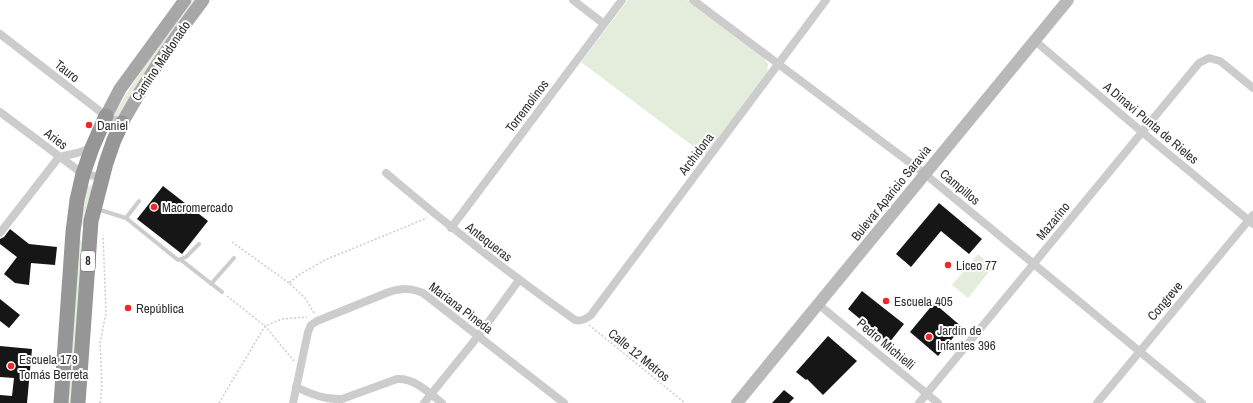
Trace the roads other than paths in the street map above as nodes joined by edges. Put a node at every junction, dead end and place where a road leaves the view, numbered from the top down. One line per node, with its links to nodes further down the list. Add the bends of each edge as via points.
1 (185, 0): 14 (main road, Camino Maldonado, via 120,89)
2 (203, 0): 15 (main road, Camino Maldonado, via 156,65)
3 (572, 0): 8 (street)
4 (622, 0): 8 (street, Torremolinos)
5 (693, 0): 11 (street, Campillos)
6 (826, 0): 11 (street, Archidona)
7 (1068, 0): 10 (street, Bulevar Aparicio Saravia)
8 (604, 24): 27 (street, Torremolinos)
9 (0, 34): 14 (street, Tauro)
10 (1034, 40): 16 (street, A Dinavi Punta de Rieles); 21 (street, Bulevar Aparicio Saravia)
11 (778, 64): 21 (street, Campillos); 38 (street, Archidona, via 591,315)
12 (1253, 88): 16 (street, Mazarino, via 1220,61 1209,58 1199,63)
13 (0, 112): 18 (street, Aries)
14 (106, 116): 15 (street, Tauro); 17 (highway, 8)
15 (122, 123): 22 (highway, 8)
16 (1142, 132): 26 (street, A Dinavi Punta de Rieles); 33 (street, Mazarino)
17 (92, 148): 18 (street); 20 (highway, 8)
18 (60, 157): 20 (street, Aries); 28 (street)
19 (386, 173): 27 (street, Antequeras)
20 (83, 174): 22 (street, Aries); 29 (highway, 8, via 77,200)
21 (925, 174): 33 (street, Campillos); 37 (street, Bulevar Aparicio Saravia)
22 (102, 177): 24 (highway, 8)
23 (139, 201): 25 (lane)
24 (94, 208): 25 (lane); 29 (highway, 8)
25 (126, 218): 32 (lane, via 176,259)
26 (1252, 220): 40 (street, Congreve)
27 (451, 228): 34 (street, Antequeras)
28 (0, 233)
29 (82, 233): 44 (highway, 8); 45 (highway, 8)
30 (200, 244): 32 (lane)
31 (234, 258): 35 (lane)
32 (181, 260): 35 (lane)
33 (1034, 264): 40 (street, Campillos); 43 (street, Mazarino)
34 (519, 280): 38 (street, Antequeras, via 575,320); 39 (street)
35 (211, 284): 36 (lane)
36 (222, 292)
37 (818, 304): 43 (street, Pedro Michielli); 50 (street, Bulevar Aparicio Saravia)
38 (583, 320)
39 (478, 335): 41 (street, Mariana Pineda, via 423,293 409,288 394,291 311,325); 42 (street); 49 (street, Mariana Pineda)
40 (1139, 351): 53 (street, Congreve); 54 (street, Campillos)
41 (296, 387): 42 (street, via 320,397 342,400 403,379 412,381); 46 (street)
42 (430, 394): 47 (street); 48 (street)
43 (927, 394): 51 (street, Mazarino); 52 (street, Pedro Michielli)
44 (61, 403)
45 (78, 403)
46 (293, 403)
47 (424, 403)
48 (442, 403)
49 (564, 403)
50 (737, 403)
51 (919, 403)
52 (938, 403)
53 (1097, 403)
54 (1202, 403)

